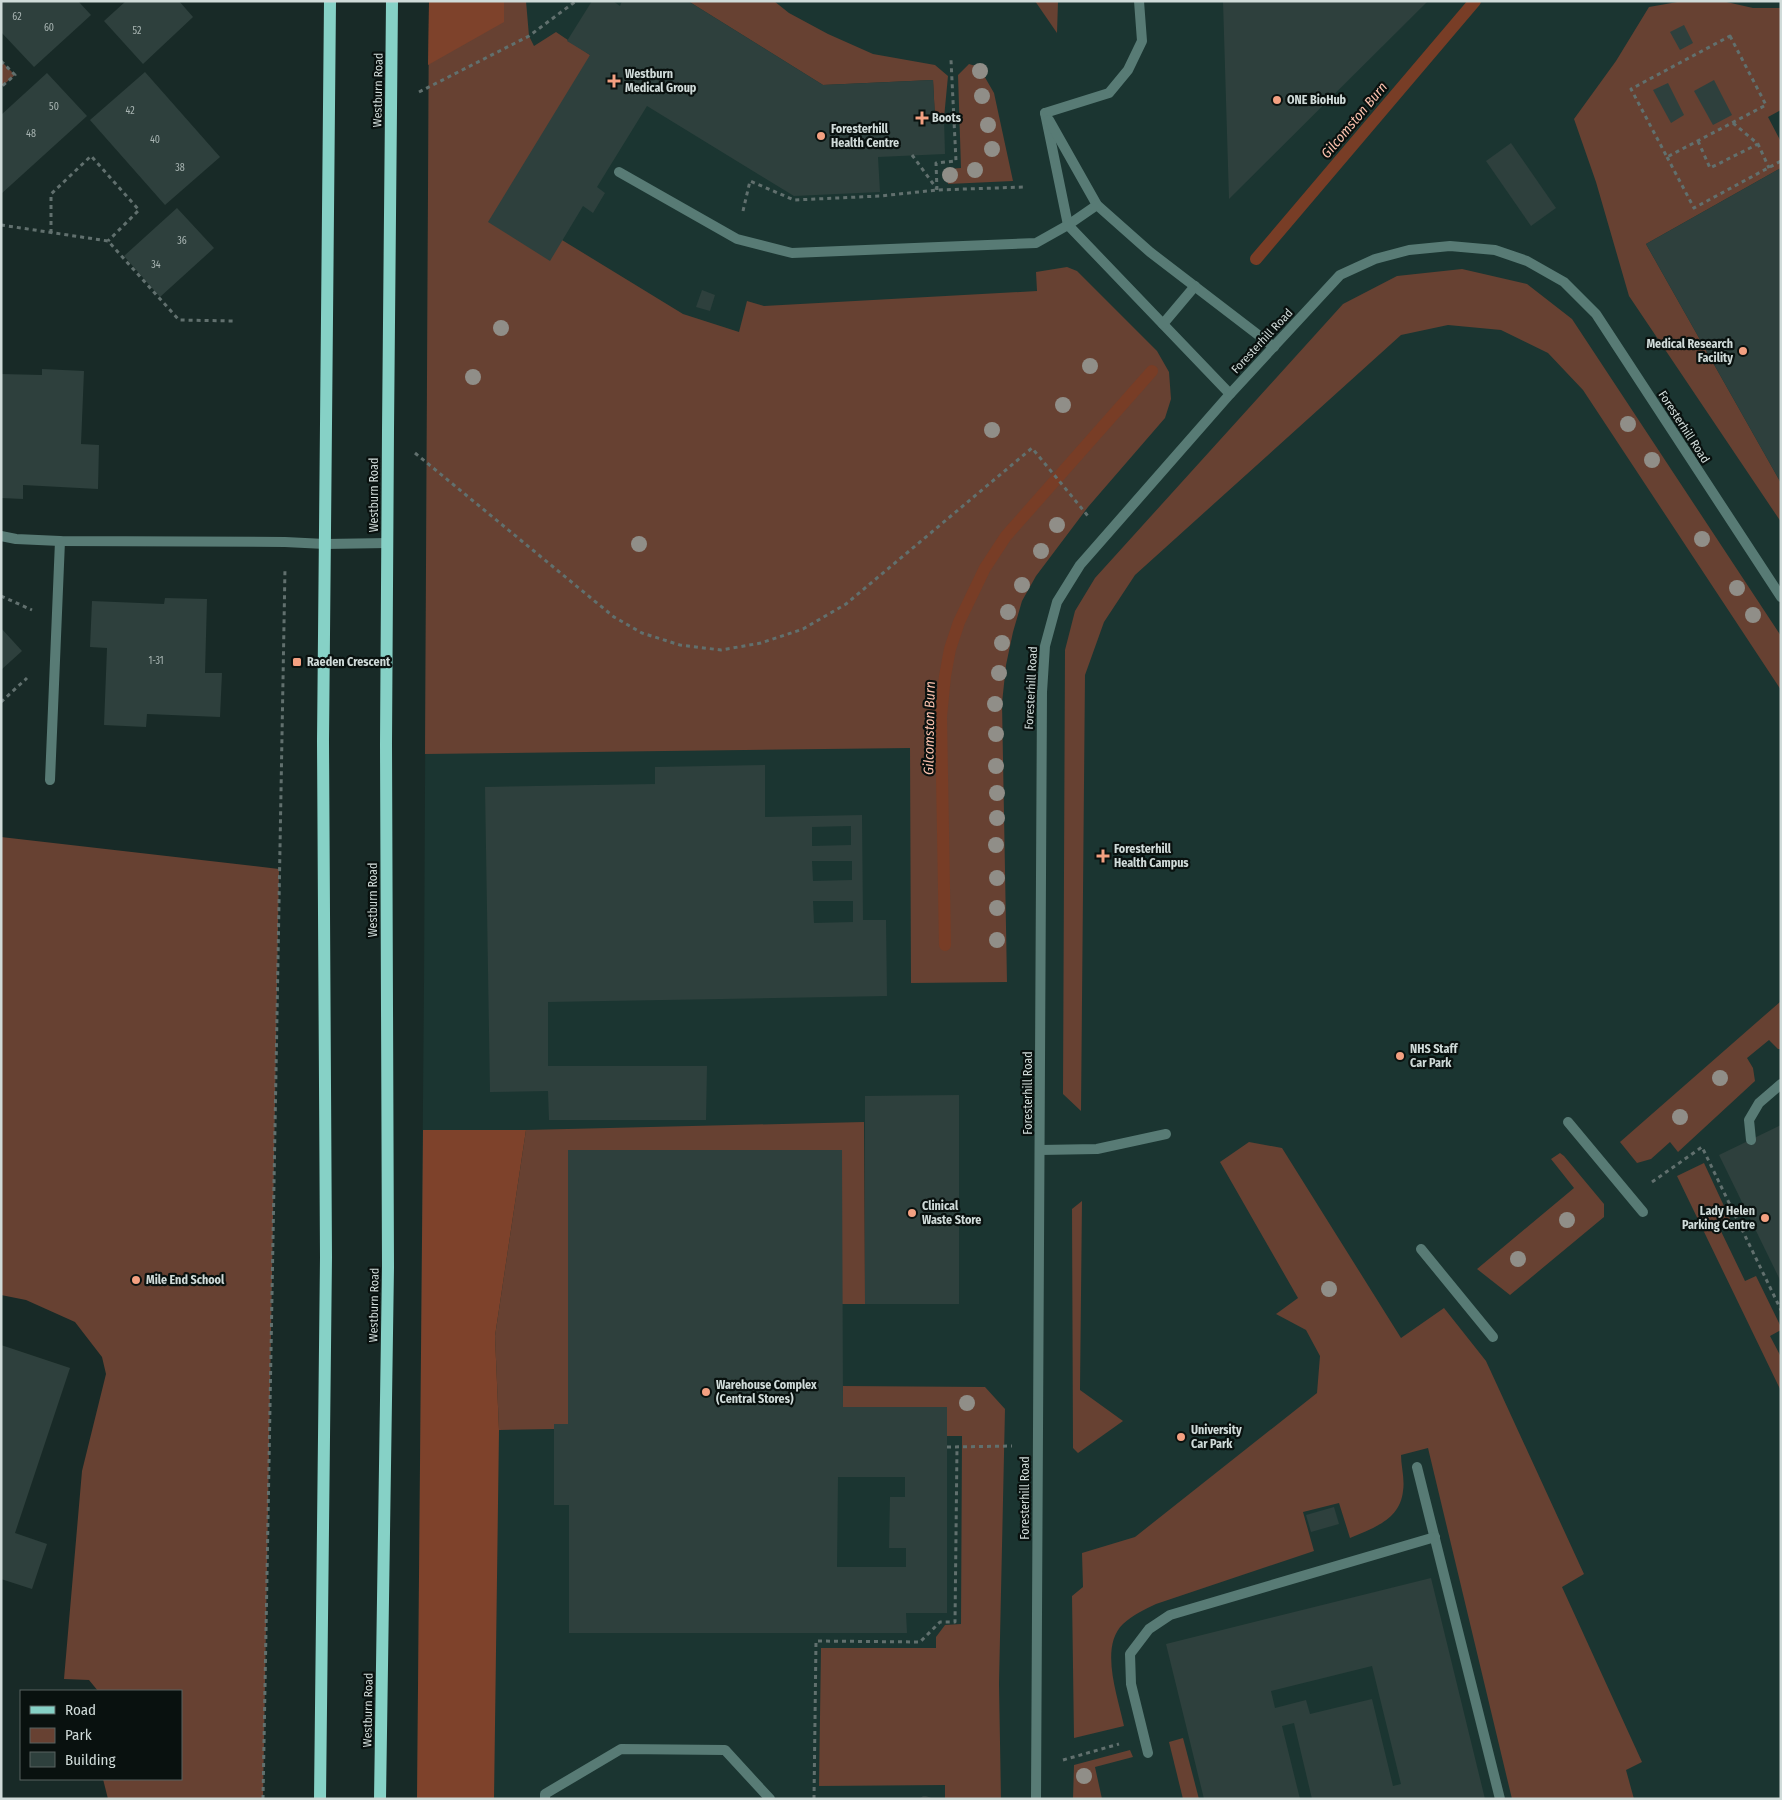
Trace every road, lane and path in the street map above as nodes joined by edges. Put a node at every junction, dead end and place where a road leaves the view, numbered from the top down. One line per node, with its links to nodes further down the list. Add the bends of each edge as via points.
1 (330, 1): 37 (main road)
2 (392, 1): 8 (main road, Westburn Road)
3 (576, 1): 8 (path, via 529,36)
4 (1139, 1): 9 (street, via 1142,41 1128,70 1109,93)
5 (951, 60): 19 (path, via 956,161 936,163)
6 (1, 61): 7 (path, via 15,75)
7 (1, 87)
8 (391, 106): 31 (main road, Westburn Road)
9 (1045, 113): 20 (street); 22 (street)
10 (1733, 123): 11 (path); 12 (path); 14 (path, via 1766,105 1730,36 1631,89)
11 (1698, 141): 12 (path, via 1710,168); 14 (path)
12 (1758, 144): 16 (path)
13 (912, 155): 19 (path)
14 (1667, 158): 16 (path, via 1694,208)
15 (1781, 161): 16 (path)
16 (1769, 168)
17 (619, 172): 24 (street)
18 (1025, 187): 19 (path)
19 (937, 190): 24 (path, via 794,200 750,181)
20 (1097, 205): 22 (street); 26 (street)
21 (1, 225): 23 (path)
22 (1068, 225): 24 (street, via 1036,242 801,253); 28 (street)
23 (51, 233): 25 (path); 25 (path, via 51,194 91,156 138,210)
24 (737, 239)
25 (108, 241): 27 (path, via 179,320)
26 (1195, 286): 28 (street); 29 (street)
27 (235, 321)
28 (1163, 324): 30 (street)
29 (1274, 347): 30 (street, Foresterhill Road); 38 (street, Foresterhill Road, via 1340,275 1374,259 1409,250 1450,246 1495,250 1527,261 1564,282 1596,314)
30 (1230, 394): 44 (street, Foresterhill Road, via 1080,565 1057,602 1045,646 1042,692)
31 (388, 430): 32 (path, via 614,616 642,633 680,645 721,650 761,643 803,629 846,604 1032,448); 36 (main road, Westburn Road)
32 (1072, 496)
33 (1, 536): 34 (street)
34 (60, 541): 35 (street); 39 (street)
35 (285, 542): 37 (street); 59 (path)
36 (388, 543): 37 (street); 61 (main road, Westburn Road, via 388,1267)
37 (325, 544): 60 (main road, via 326,1257)
38 (1781, 597)
39 (50, 780)
40 (1781, 1084): 43 (street, via 1759,1102 1749,1120)
41 (1568, 1122): 45 (street)
42 (1166, 1134): 44 (street, via 1097,1149)
43 (1751, 1140)
44 (1040, 1150): 57 (street, Foresterhill Road)
45 (1630, 1198): 46 (street); 48 (path, via 1702,1148)
46 (1642, 1212)
47 (1421, 1248): 49 (street)
48 (1781, 1310)
49 (1493, 1337)
50 (1004, 1446): 52 (path)
51 (947, 1447): 52 (path)
52 (957, 1447): 63 (path, via 955,1622 940,1622 920,1642 816,1641)
53 (1417, 1467): 54 (street)
54 (1435, 1537): 55 (street, via 1170,1615 1148,1629 1130,1654 1131,1684); 65 (street)
55 (1144, 1738): 56 (street); 57 (path)
56 (1148, 1753)
57 (1036, 1767): 64 (street, Foresterhill Road)
58 (545, 1797): 62 (street, via 621,1749 725,1750)
59 (263, 1799)
60 (320, 1799)
61 (380, 1799)
62 (770, 1799)
63 (814, 1799)
64 (1036, 1799)
65 (1500, 1799)

